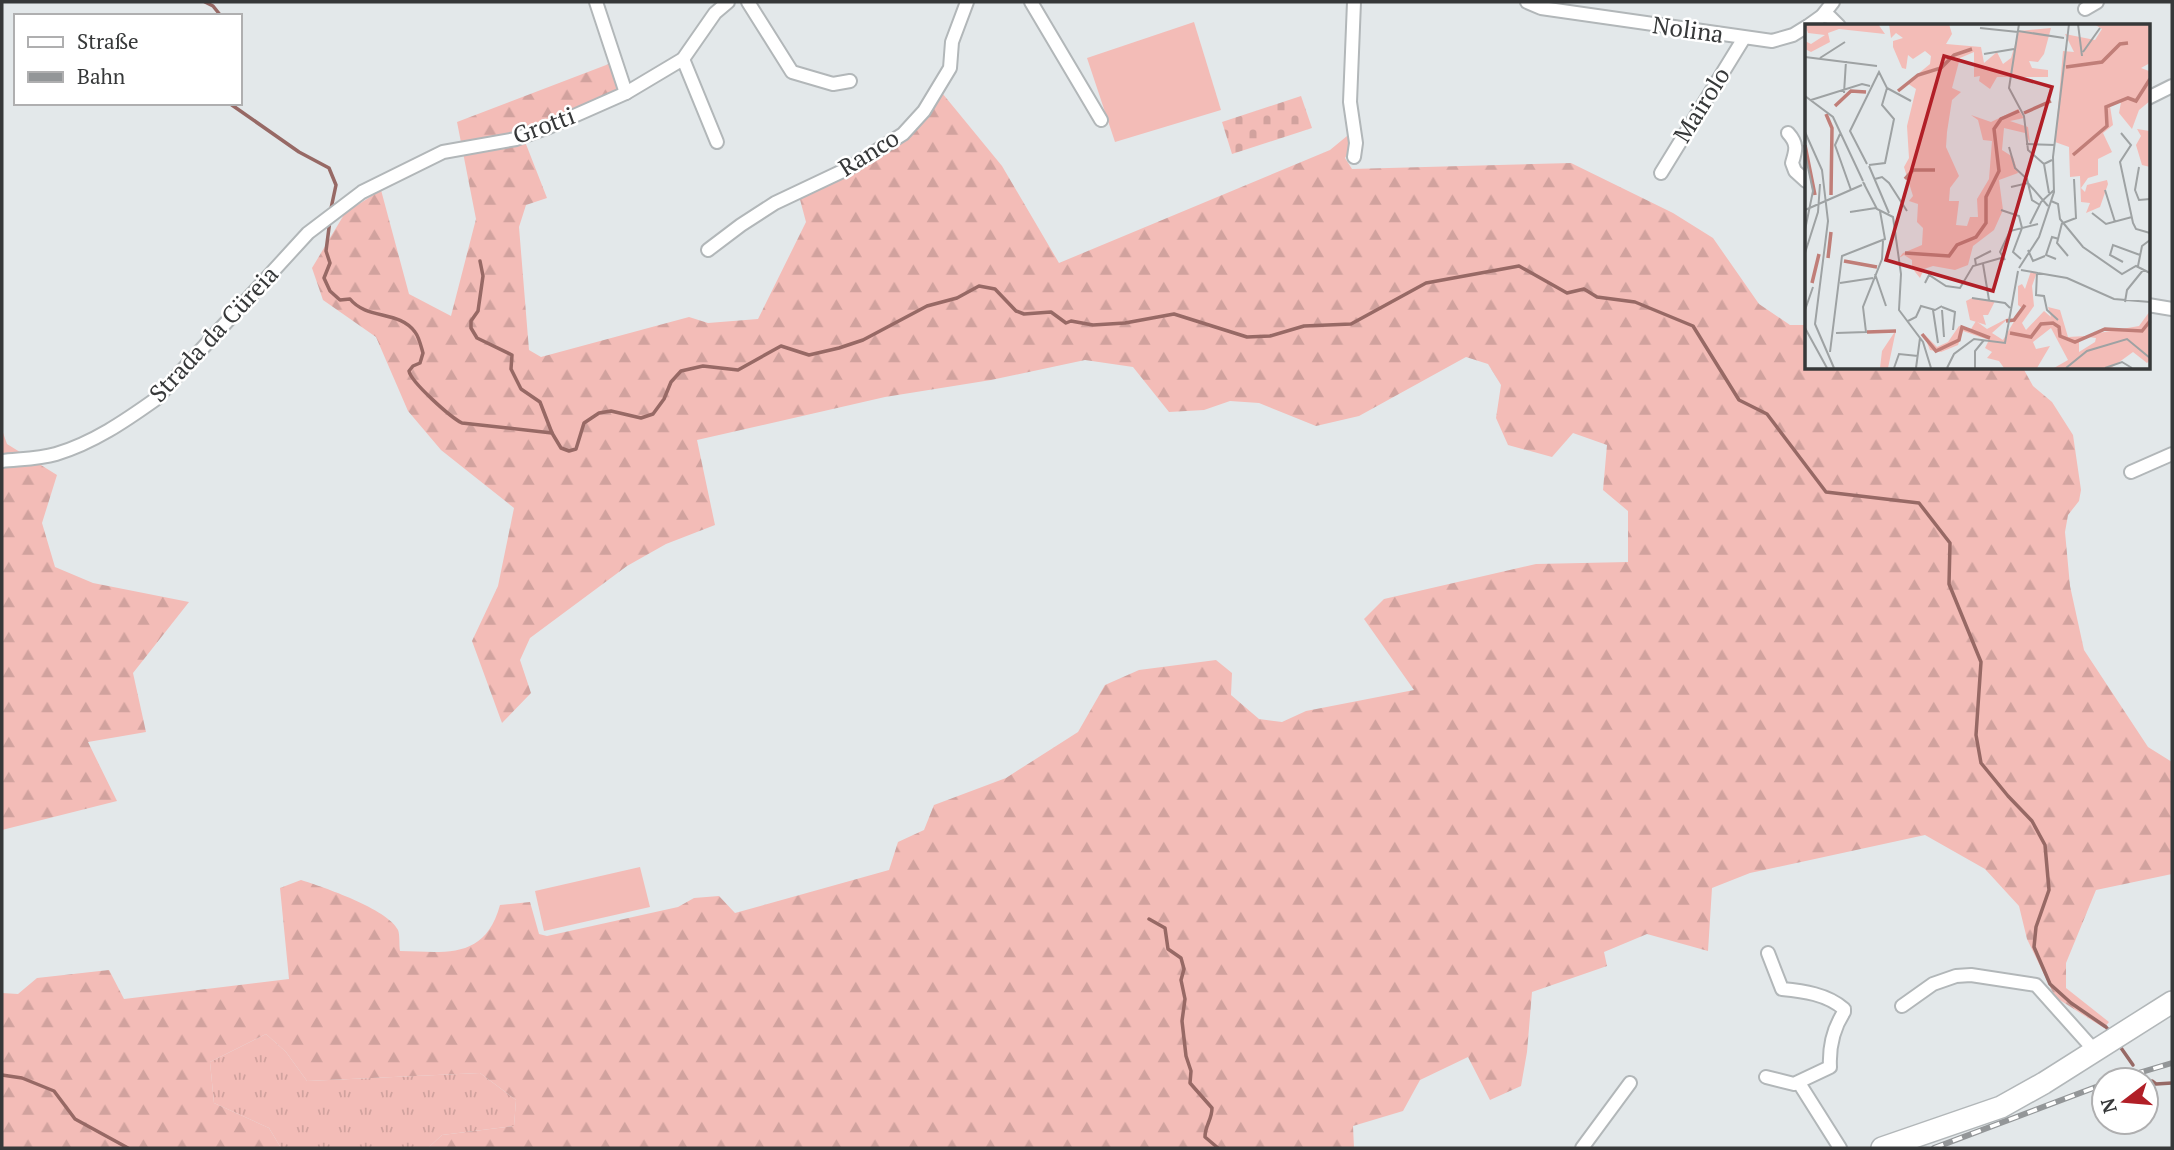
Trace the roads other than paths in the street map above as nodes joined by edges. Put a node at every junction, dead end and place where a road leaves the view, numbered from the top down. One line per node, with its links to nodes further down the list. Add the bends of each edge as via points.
1 (596, 2): 19 (street)
2 (728, 2): 16 (street, Grotti, via 715,13)
3 (748, 2): 17 (street, via 792,72 833,84)
4 (967, 2): 28 (street, Ranco, via 952,42 950,68 924,111 903,134 849,168 775,203)
5 (1031, 2): 21 (street)
6 (1354, 2): 24 (street, via 1350,102)
7 (1527, 2): 15 (street, Nolina, via 1541,8)
8 (1833, 2): 11 (street, Nolina)
9 (2097, 2): 10 (street)
10 (2085, 9)
11 (1822, 16): 12 (street, Nolina); 13 (street)
12 (1811, 24)
13 (1837, 24)
14 (1805, 28): 15 (street, Nolina, via 1772,41)
15 (1744, 38): 25 (street, Mairolo)
16 (683, 60): 19 (street, Grotti); 23 (street)
17 (850, 81)
18 (2172, 86): 20 (street)
19 (626, 93): 27 (street, Grotti, via 516,139 458,148 423,161)
20 (2150, 97)
21 (1101, 120)
22 (1788, 133): 26 (street, via 1795,141 1792,163)
23 (717, 142)
24 (1354, 157)
25 (1661, 173)
26 (1805, 179)
27 (335, 211): 32 (street, Strada da Cüreia, via 309,233 156,400 86,443 54,454)
28 (708, 250)
29 (2150, 305): 30 (street)
30 (2172, 309)
31 (2172, 454): 33 (street)
32 (2, 461)
33 (2131, 472)
34 (1768, 953): 40 (street, via 1782,989 1834,1000 1844,1009 1829,1049 1830,1067)
35 (2172, 1002): 37 (main road)
36 (1902, 1006): 37 (street, via 1933,984 1956,976 2036,985)
37 (2106, 1044): 43 (main road, via 2001,1107)
38 (1766, 1077): 40 (street)
39 (1630, 1083): 41 (street)
40 (1799, 1083): 42 (street)
41 (1582, 1148)
42 (1840, 1148)
43 (1882, 1148)

